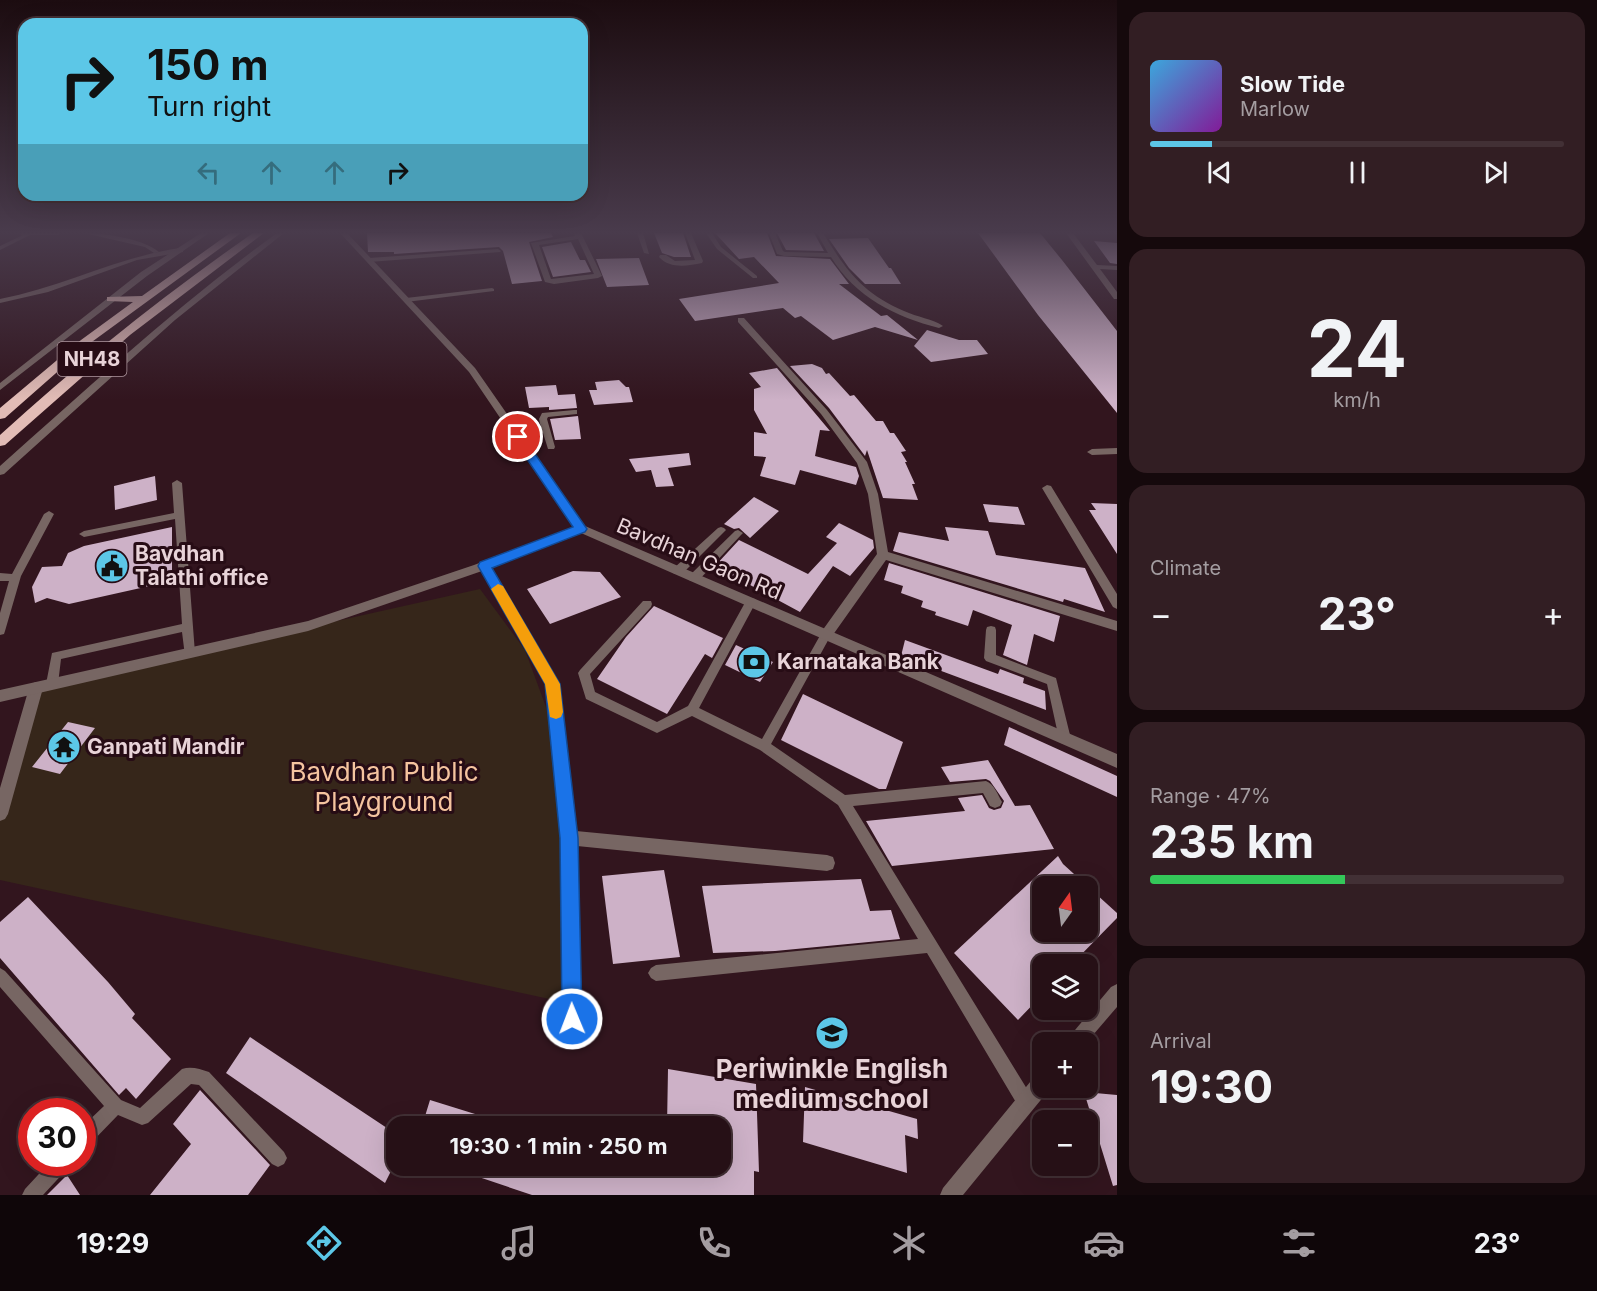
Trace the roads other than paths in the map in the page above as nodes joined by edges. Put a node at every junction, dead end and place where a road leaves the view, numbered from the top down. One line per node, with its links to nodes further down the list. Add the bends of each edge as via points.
1 (49, 289): 13 (street)
2 (74, 289): 14 (street)
3 (125, 289): 10 (street)
4 (156, 289): 11 (highway, NH48)
5 (181, 289): 22 (highway, NH48, via 108,346)
6 (208, 289): 26 (street, via 143,342)
7 (396, 289): 12 (street)
8 (863, 289): 16 (street, via 900,315)
9 (492, 290): 12 (lane)
10 (111, 299): 11 (highway); 17 (street)
11 (141, 299): 19 (highway, NH48)
12 (406, 300): 21 (street, via 472,370)
13 (0, 301)
14 (0, 308)
15 (739, 318): 35 (street, via 824,412 862,462 873,494)
16 (939, 327)
17 (0, 387)
18 (574, 412): 20 (lane, via 545,415)
19 (0, 415)
20 (546, 429): 21 (lane); 23 (lane)
21 (518, 437): 31 (street)
22 (0, 442)
23 (551, 447)
24 (1117, 451): 25 (street)
25 (1092, 452)
26 (0, 472)
27 (177, 483): 30 (lane)
28 (1047, 488): 43 (street)
29 (49, 514): 39 (lane)
30 (179, 515): 34 (lane); 45 (lane)
31 (581, 529): 36 (street); 37 (street, Bavdhan Gaon Rd)
32 (721, 530): 37 (lane)
33 (738, 533): 40 (lane)
34 (84, 534)
35 (883, 555): 44 (street); 48 (street)
36 (484, 566): 49 (street, via 308,626); 60 (street, via 553,684)
37 (678, 571): 40 (street, Bavdhan Gaon Rd)
38 (0, 578): 39 (lane)
39 (16, 578): 47 (lane)
40 (694, 578): 41 (street, Bavdhan Gaon Rd)
41 (751, 602): 48 (street, Bavdhan Gaon Rd); 53 (lane)
42 (647, 604): 53 (lane, via 584,673 590,695 657,728)
43 (1117, 604)
44 (1117, 626)
45 (187, 627): 49 (lane); 50 (lane, via 56,656)
46 (991, 630): 54 (lane, via 990,658 1052,681)
47 (0, 631)
48 (826, 635): 54 (street, Bavdhan Gaon Rd); 55 (lane)
49 (189, 653): 50 (street)
50 (51, 684): 51 (street)
51 (36, 688): 52 (street); 59 (street)
52 (0, 696)
53 (692, 711): 55 (lane)
54 (1065, 739): 56 (street, Bavdhan Gaon Rd)
55 (764, 747): 57 (lane)
56 (1117, 761)
57 (843, 801): 58 (lane, via 986,787); 62 (lane)
58 (995, 802)
59 (0, 814)
60 (569, 838): 61 (street); 66 (street)
61 (827, 863)
62 (930, 945): 63 (lane); 69 (lane)
63 (656, 973)
64 (0, 976): 70 (lane)
65 (1117, 993): 67 (street)
66 (572, 1019)
67 (1084, 1032)
68 (1032, 1096): 69 (street)
69 (1026, 1103): 75 (street)
70 (115, 1106): 71 (lane); 72 (lane, via 142,1117 188,1075 203,1078)
71 (96, 1126)
72 (278, 1158)
73 (49, 1176): 74 (lane)
74 (31, 1195)
75 (950, 1195)

